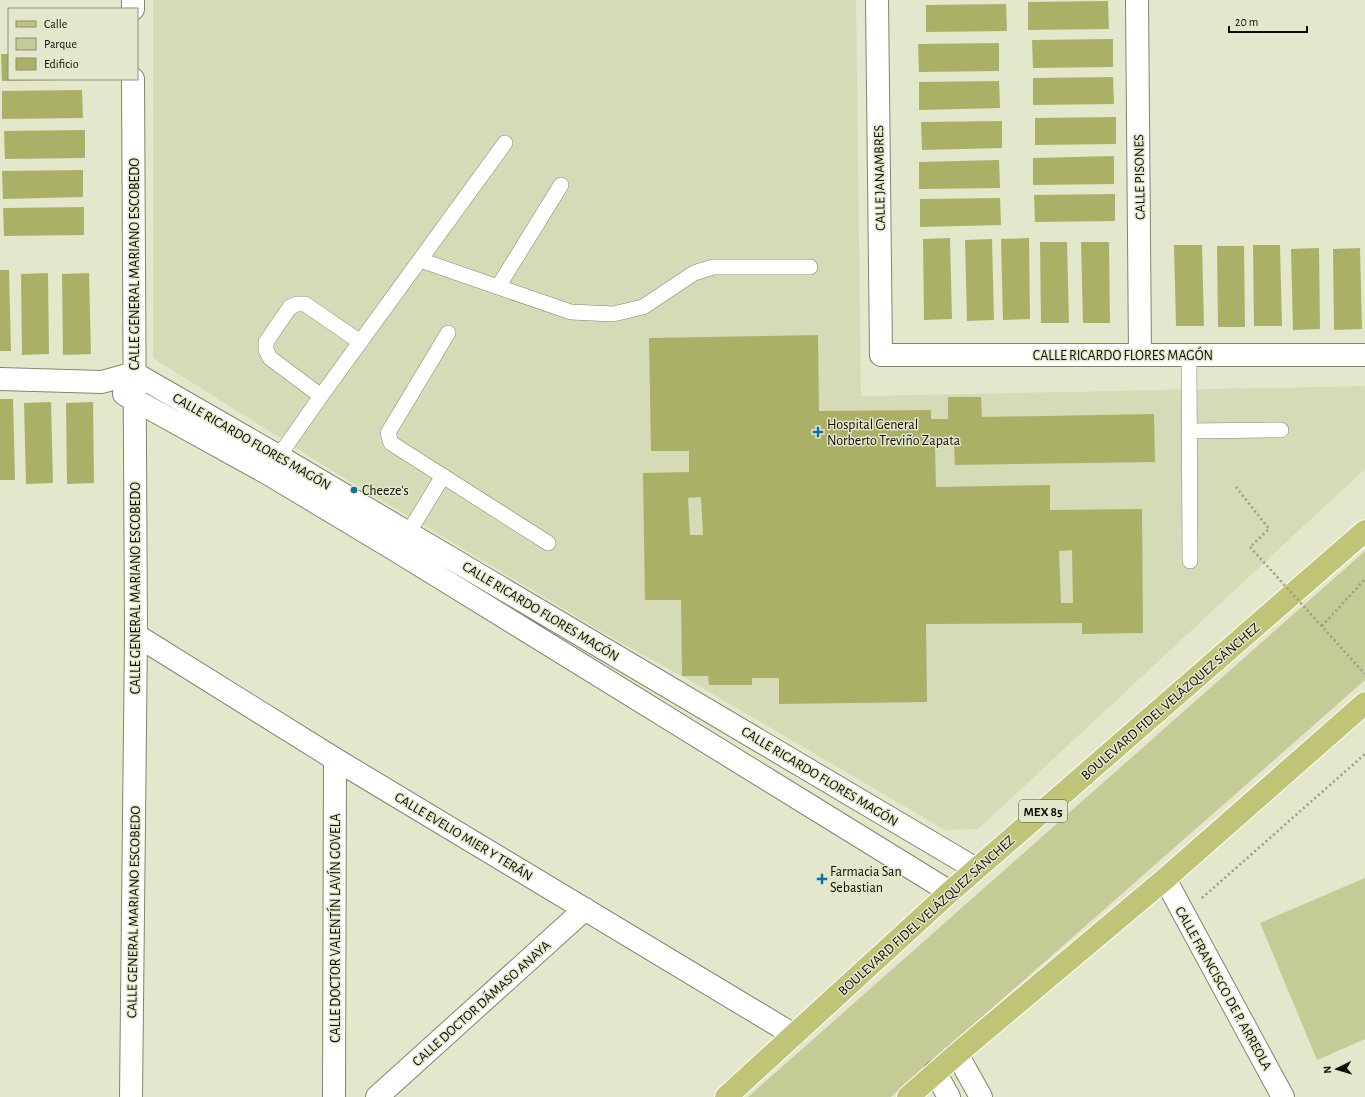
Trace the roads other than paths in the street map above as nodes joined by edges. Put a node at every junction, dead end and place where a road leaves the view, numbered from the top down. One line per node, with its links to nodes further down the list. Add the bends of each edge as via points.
1 (877, 0): 11 (street, CALLE JANAMBRES)
2 (1137, 0): 12 (street, CALLE PISONES)
3 (133, 80): 15 (street, CALLE GENERAL MARIANO ESCOBEDO)
4 (505, 142): 6 (lane)
5 (561, 184): 8 (lane)
6 (420, 260): 8 (lane); 10 (lane)
7 (810, 266): 8 (lane, via 713,268 694,273 643,307 613,314 571,312)
8 (498, 287)
9 (448, 333): 23 (lane, via 388,433 391,443)
10 (360, 342): 18 (lane); 18 (lane, via 305,304 290,307 266,342 266,350 270,358)
11 (881, 355): 12 (street, CALLE RICARDO FLORES MAGÓN)
12 (1140, 355): 13 (street, CALLE RICARDO FLORES MAGÓN)
13 (1189, 355): 14 (street, CALLE RICARDO FLORES MAGÓN); 21 (lane)
14 (1365, 355)
15 (134, 373): 17 (street, CALLE RICARDO FLORES MAGÓN); 19 (street, CALLE GENERAL MARIANO ESCOBEDO); 22 (street, CALLE RICARDO FLORES MAGÓN)
16 (0, 379): 17 (street, CALLE RICARDO FLORES MAGÓN)
17 (102, 382): 19 (street, CALLE RICARDO FLORES MAGÓN)
18 (321, 396): 22 (lane)
19 (135, 400): 22 (street, CALLE RICARDO FLORES MAGÓN); 28 (street, CALLE GENERAL MARIANO ESCOBEDO)
20 (1281, 430): 21 (lane)
21 (1189, 431): 27 (lane)
22 (273, 465): 25 (street, CALLE RICARDO FLORES MAGÓN)
23 (443, 476): 25 (lane); 26 (lane)
24 (1365, 531): 33 (main road, BOULEVARD FIDEL VELÁZQUEZ SÁNCHEZ / MEX 85)
25 (403, 542): 29 (street, CALLE RICARDO FLORES MAGÓN); 31 (street, CALLE RICARDO FLORES MAGÓN)
26 (548, 543)
27 (1190, 561)
28 (136, 634): 32 (street, CALLE EVELIO MIER Y TERÁN); 40 (street, CALLE GENERAL MARIANO ESCOBEDO)
29 (692, 701): 31 (street); 33 (street, CALLE RICARDO FLORES MAGÓN)
30 (1365, 703): 34 (main road)
31 (677, 724): 35 (street, CALLE RICARDO FLORES MAGÓN)
32 (335, 759): 36 (street, CALLE EVELIO MIER Y TERÁN); 41 (street, CALLE DOCTOR VALENTÍN LAVÍN GOVELA)
33 (976, 869): 35 (main road, BOULEVARD FIDEL VELÁZQUEZ SÁNCHEZ / MEX 85)
34 (1165, 879): 38 (main road); 47 (street, CALLE FRANCISCO DE P. ARREOLA)
35 (950, 892): 37 (main road, BOULEVARD FIDEL VELÁZQUEZ SÁNCHEZ / MEX 85)
36 (585, 909): 37 (street, CALLE EVELIO MIER Y TERÁN); 42 (street, CALLE DOCTOR DÁMASO ANAYA)
37 (794, 1035): 43 (main road, BOULEVARD FIDEL VELÁZQUEZ SÁNCHEZ / MEX 85)
38 (956, 1054): 39 (main road); 46 (street)
39 (935, 1072): 44 (main road); 45 (street)
40 (132, 1097)
41 (334, 1097)
42 (377, 1097)
43 (726, 1097)
44 (908, 1097)
45 (949, 1097)
46 (981, 1097)
47 (1283, 1097)

